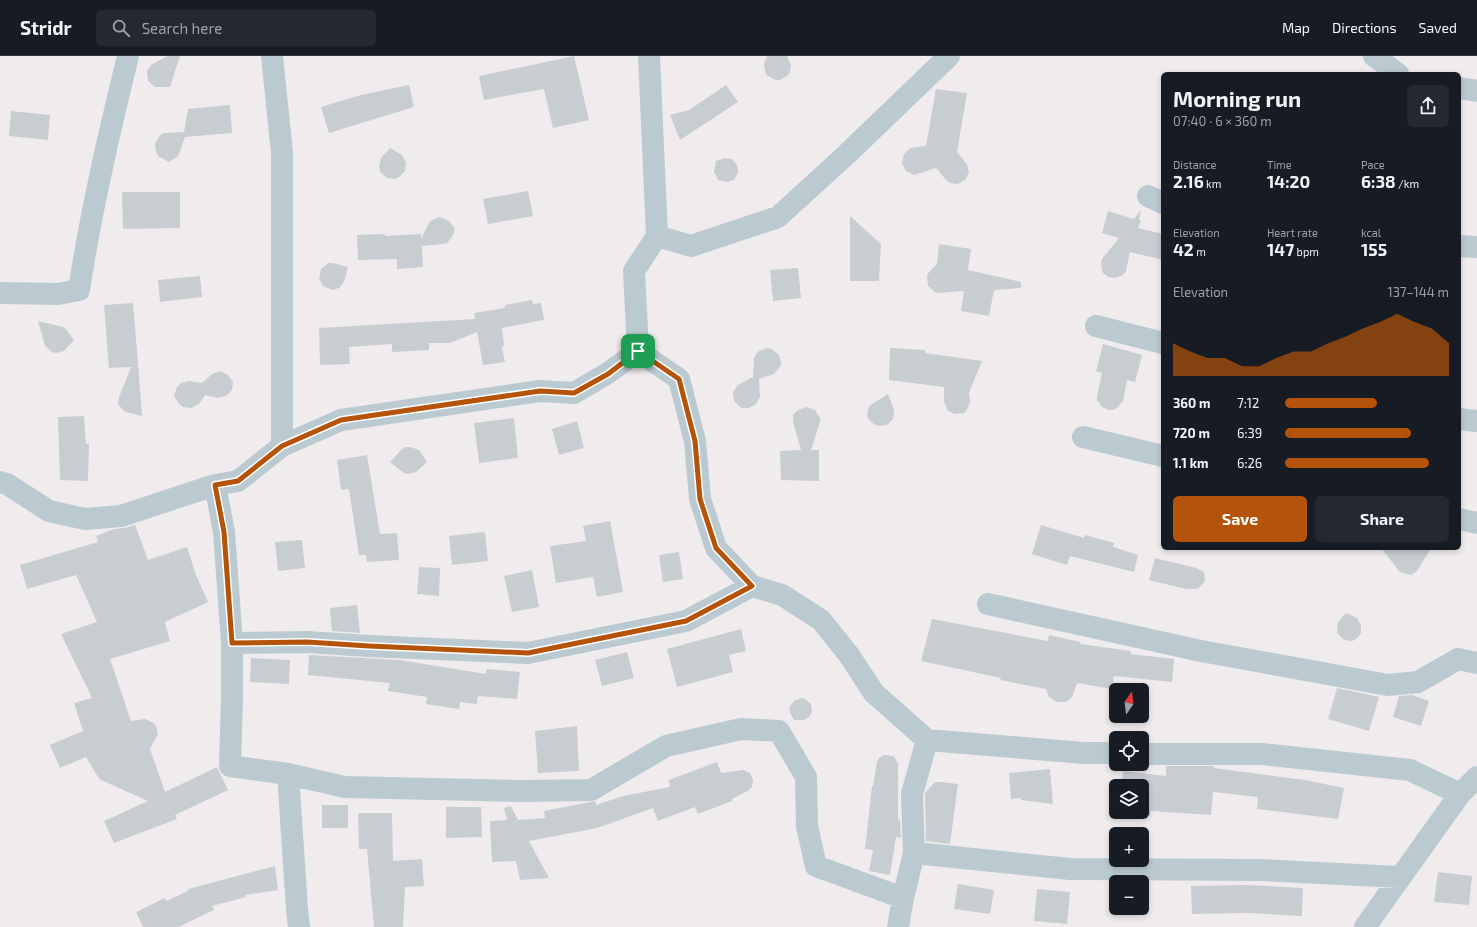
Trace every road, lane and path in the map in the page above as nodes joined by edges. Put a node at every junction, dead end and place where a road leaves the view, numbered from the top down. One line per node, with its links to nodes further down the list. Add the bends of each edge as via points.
1 (128, 56): 10 (street, via 105,148 79,290 58,294)
2 (272, 56): 17 (street, via 282,154)
3 (649, 56): 7 (street)
4 (949, 56): 7 (street, via 778,217 691,246)
5 (1461, 88): 6 (street)
6 (1477, 91)
7 (657, 236): 13 (street, via 634,271)
8 (1461, 246): 9 (street)
9 (1477, 247)
10 (0, 293)
11 (1096, 326): 12 (street)
12 (1161, 342)
13 (638, 351): 17 (street, via 608,374 574,393 540,391 341,420); 23 (street, via 679,379 695,441 700,499 716,548)
14 (1461, 419): 15 (street)
15 (1477, 421)
16 (1083, 437): 18 (street)
17 (282, 446): 20 (street, via 238,481)
18 (1161, 456)
19 (0, 482): 20 (street, via 49,511 85,519 121,516)
20 (215, 485): 25 (street, via 224,532)
21 (1461, 519): 22 (street)
22 (1477, 523)
23 (752, 586): 25 (street, via 686,621 528,653 307,642); 27 (street, via 782,595 821,620 849,655 874,693)
24 (988, 604): 26 (street, via 1201,651 1388,684 1418,682 1458,659)
25 (232, 643): 30 (street, via 230,766)
26 (1477, 663)
27 (927, 740): 28 (street); 33 (street, via 912,794)
28 (1109, 754)
29 (1149, 754): 32 (street, via 1262,754 1410,770)
30 (288, 774): 35 (street, via 345,787 591,790 666,746 741,729 779,731 806,777 807,826 816,866); 36 (street)
31 (1477, 777): 32 (street)
32 (1460, 794): 34 (street)
33 (914, 853): 34 (street, via 1070,869 1260,870); 35 (street)
34 (1400, 877): 38 (street)
35 (903, 898): 37 (street)
36 (299, 927)
37 (898, 927)
38 (1365, 927)

